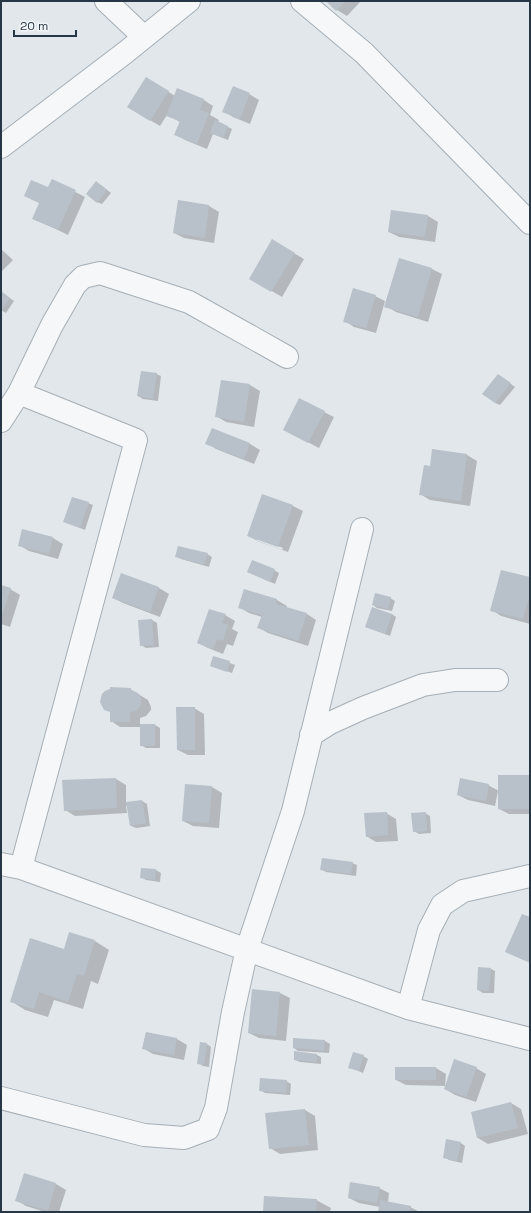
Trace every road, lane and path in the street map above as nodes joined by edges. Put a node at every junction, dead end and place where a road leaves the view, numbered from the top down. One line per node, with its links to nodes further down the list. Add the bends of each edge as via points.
1 (106, 1): 4 (street)
2 (189, 1): 4 (street)
3 (302, 1): 6 (street, via 364,53)
4 (144, 37): 5 (street)
5 (1, 147)
6 (530, 223)
7 (287, 357): 8 (street, via 189,302 100,273 83,277 75,285)
8 (18, 393): 9 (street); 13 (street, via 136,440)
9 (1, 419)
10 (362, 529): 12 (street)
11 (497, 680): 12 (street, via 455,680 423,685 363,708)
12 (311, 735): 15 (street, via 293,811)
13 (11, 866): 15 (street)
14 (530, 876): 16 (street, via 463,891 442,906 429,930)
15 (247, 949): 16 (street); 18 (street, via 216,1108 208,1129 184,1138 144,1135)
16 (408, 1008): 17 (street)
17 (530, 1039)
18 (1, 1098)

